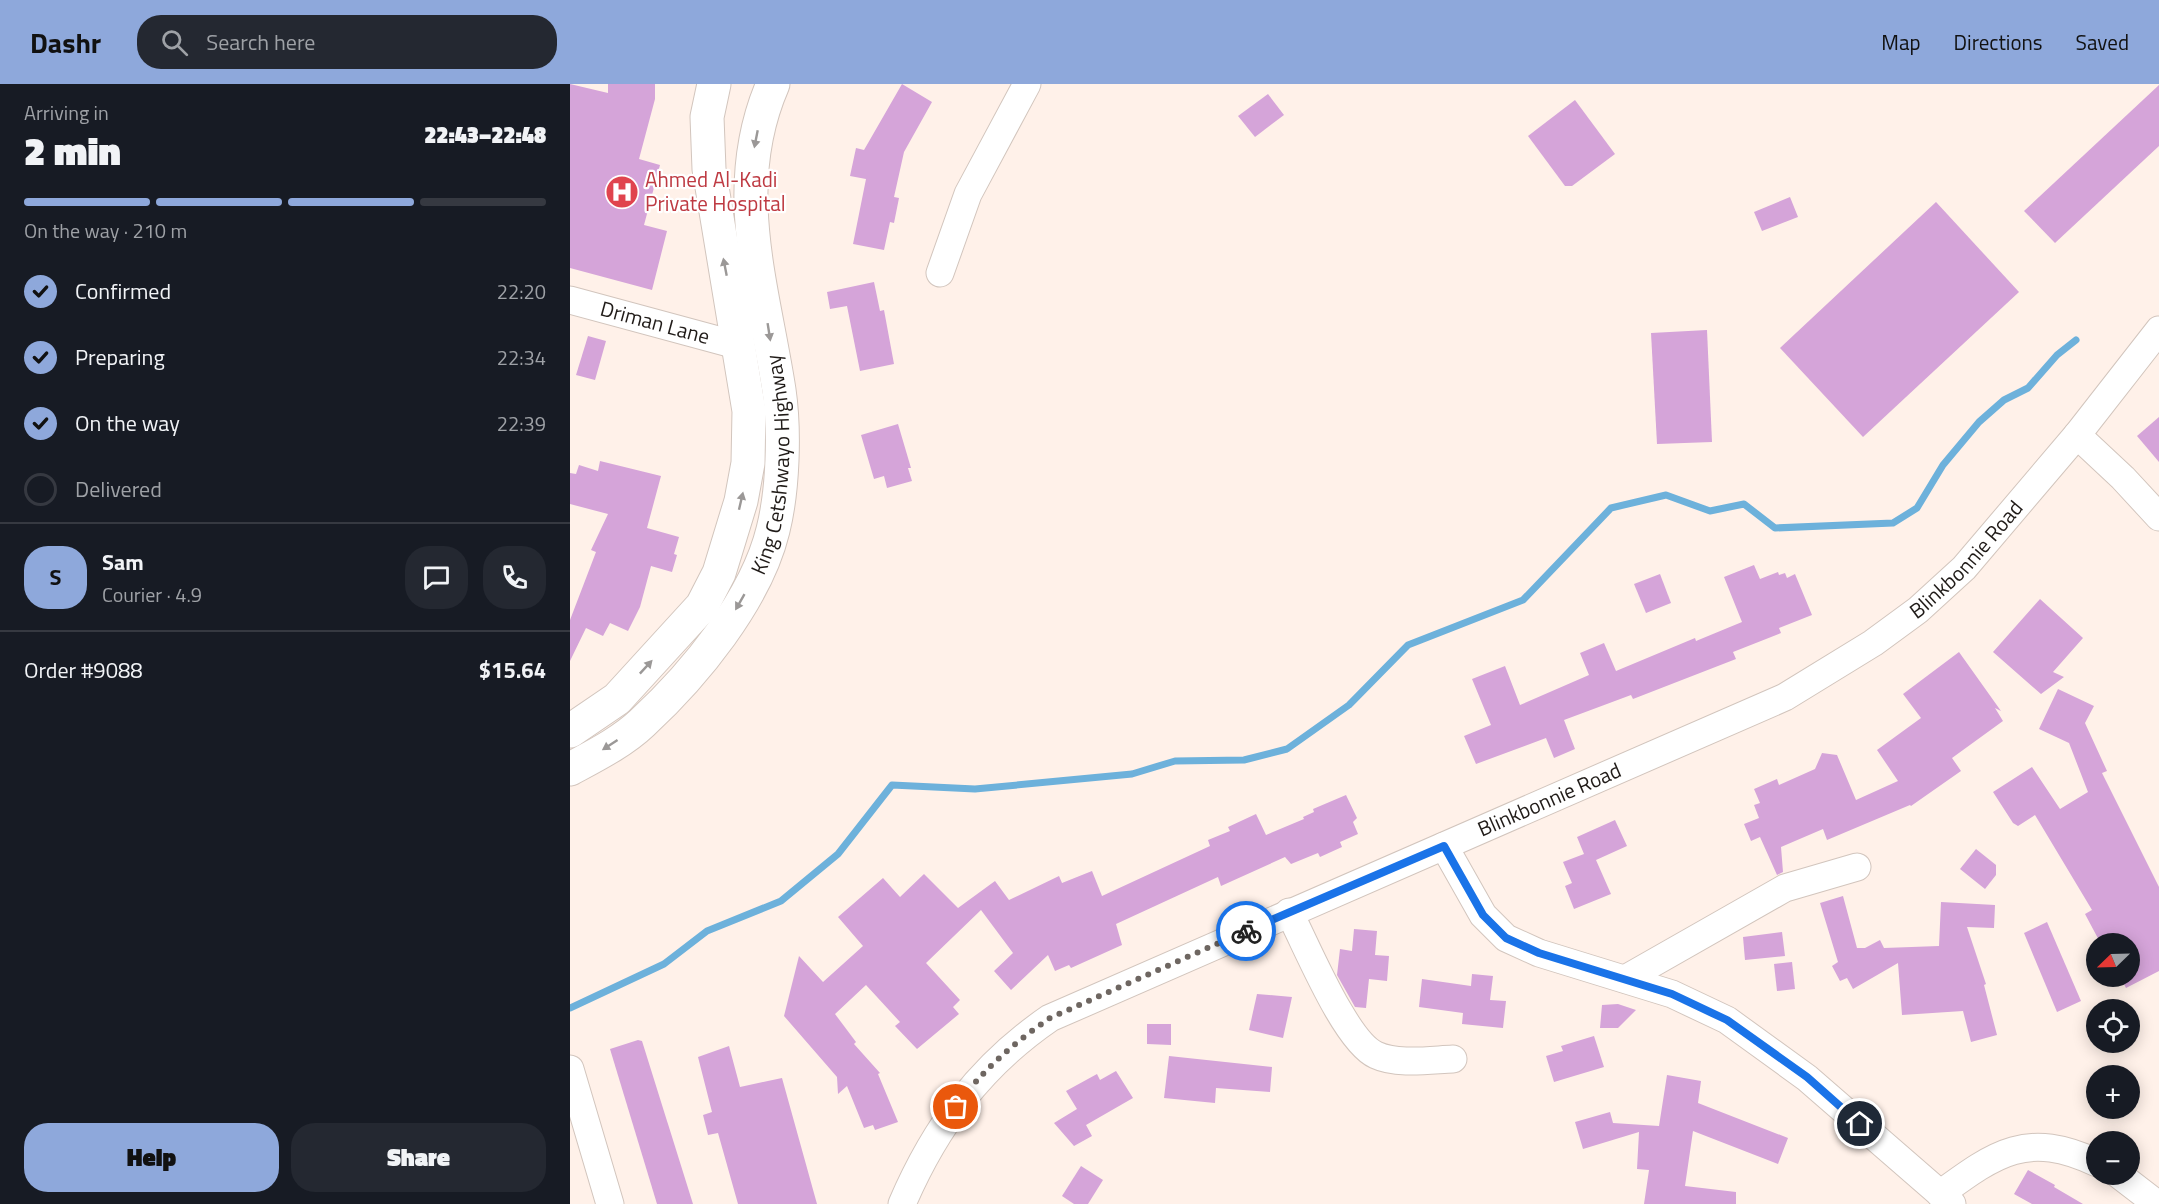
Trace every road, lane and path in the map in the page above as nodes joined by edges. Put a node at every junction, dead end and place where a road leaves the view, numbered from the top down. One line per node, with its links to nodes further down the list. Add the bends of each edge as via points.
1 (714, 84): 7 (main road, King Cetshwayo Highway, one-way to 1, via 709,169 707,117)
2 (773, 84): 11 (main road, King Cetshwayo Highway, one-way to 11, via 761,112 750,195 751,235 782,428 773,530 756,573 704,658 642,724)
3 (1027, 84): 4 (street, via 968,195)
4 (940, 273)
5 (570, 300): 7 (street, Driman Lane)
6 (2159, 330): 8 (street, Blinkbonnie Road)
7 (740, 346): 10 (main road, King Cetshwayo Highway, one-way to 7, via 616,699 702,606 719,573 748,463 749,411)
8 (2077, 435): 9 (street); 12 (street, Blinkbonnie Road, via 1964,568 1918,610 1873,643 1785,697)
9 (2159, 517)
10 (570, 731)
11 (570, 769)
12 (1444, 846): 14 (street, Blinkbonnie Road); 15 (street, via 1483,915 1506,938 1539,953)
13 (1857, 867): 15 (street, via 1785,888)
14 (1289, 912): 16 (street, via 1345,1022 1364,1049 1393,1060); 22 (street, Blinkbonnie Road, via 1050,1018 1022,1037 965,1094 920,1161)
15 (1626, 979): 20 (street, via 1672,994 1727,1020 1807,1077)
16 (1453, 1059)
17 (570, 1069): 21 (street)
18 (2086, 1159): 20 (street, via 2025,1148 1987,1160)
19 (2132, 1185): 23 (street)
20 (1946, 1199)
21 (610, 1204)
22 (902, 1204)
23 (2157, 1204)

